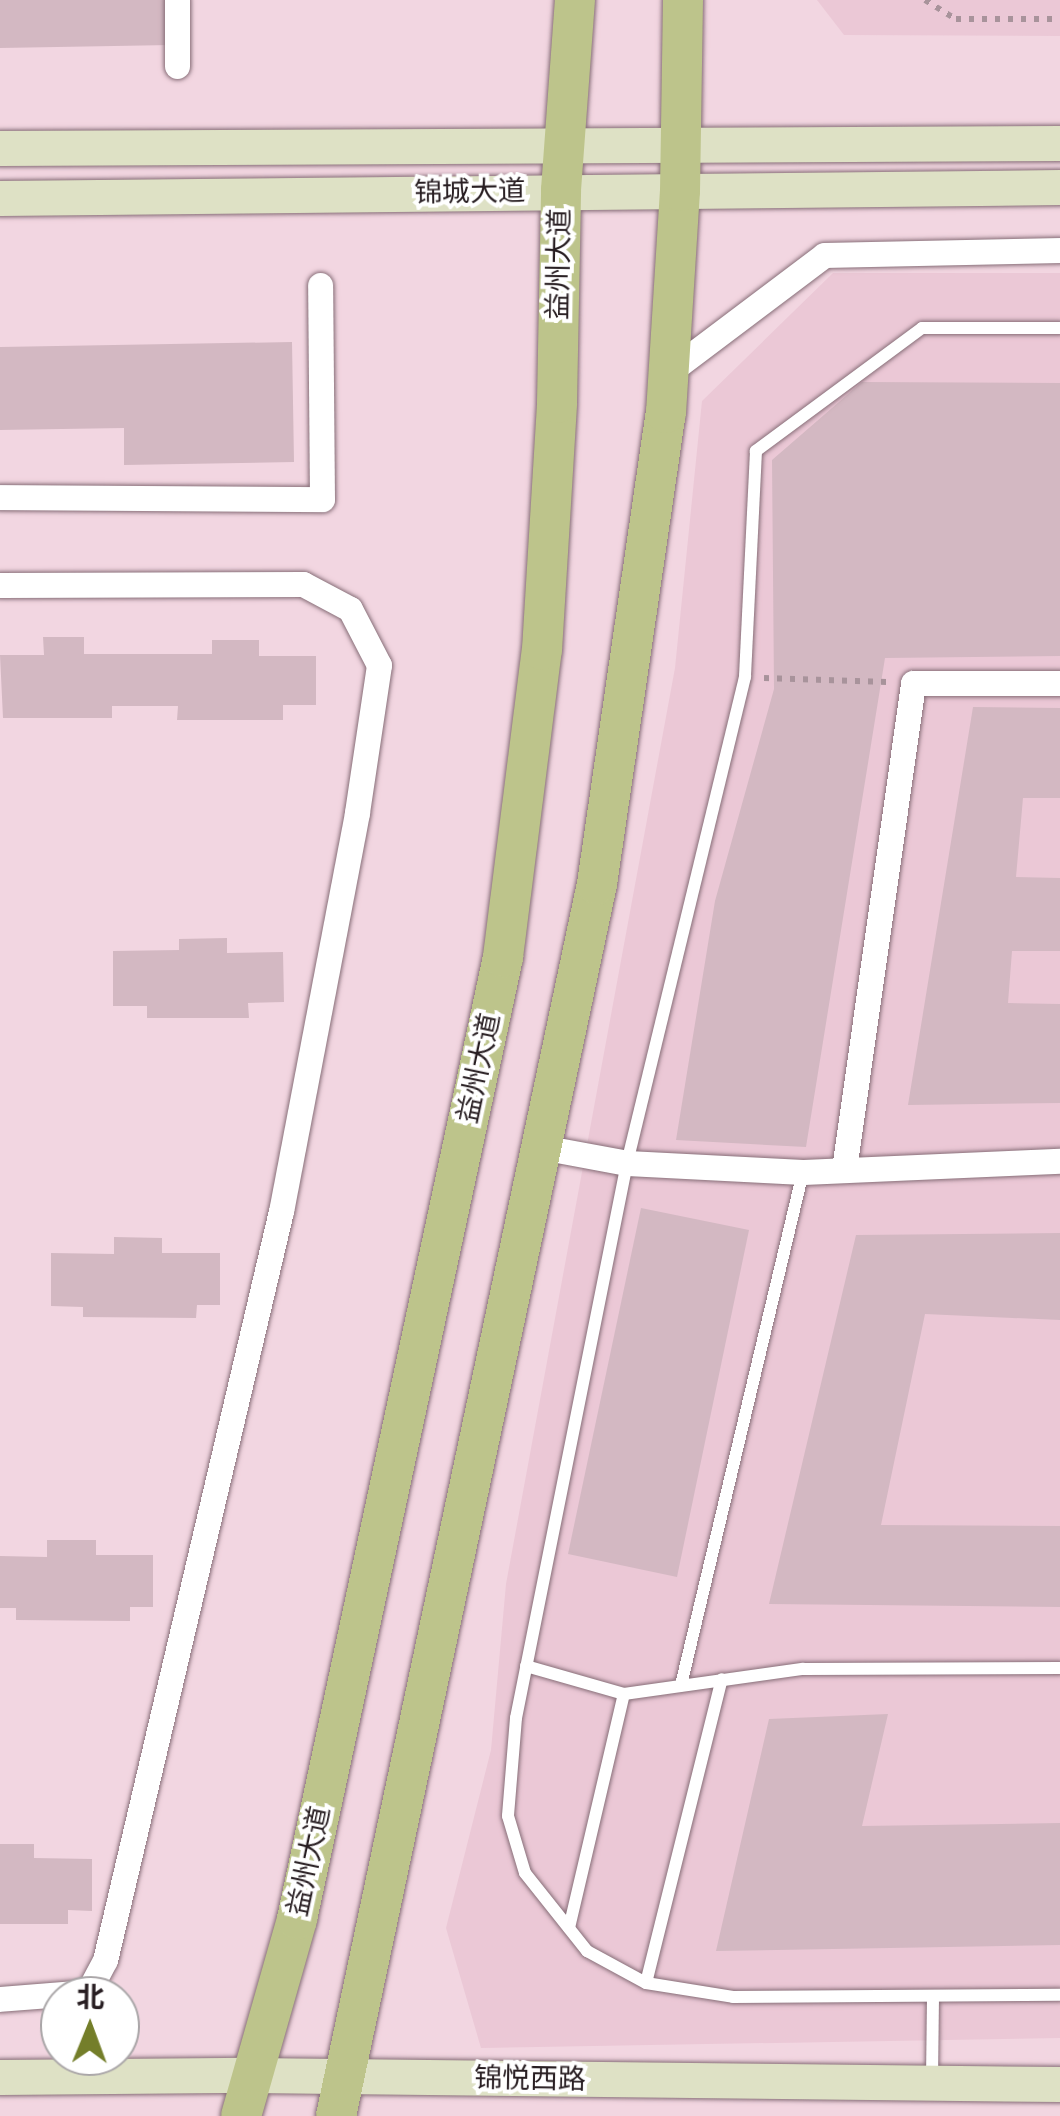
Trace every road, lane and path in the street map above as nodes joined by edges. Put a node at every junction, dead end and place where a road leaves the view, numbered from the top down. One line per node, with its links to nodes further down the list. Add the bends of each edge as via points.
1 (176, 0): 6 (street)
2 (575, 0): 8 (main road, 益州大道)
3 (683, 0): 9 (main road)
4 (924, 0): 5 (path, via 956,19)
5 (1060, 19)
6 (177, 66)
7 (1060, 143): 9 (main road, 锦城大道)
8 (565, 144): 9 (main road, 锦城大道); 10 (main road, 锦城大道); 12 (main road, 益州大道)
9 (680, 145): 13 (main road)
10 (0, 148)
11 (1060, 187): 13 (main road, 锦城大道)
12 (561, 190): 13 (main road, 锦城大道); 14 (main road, 锦城大道); 39 (main road, 益州大道, via 542,650 502,957 297,1918)
13 (680, 191): 18 (main road)
14 (0, 198)
15 (1060, 250): 18 (street, via 824,255)
16 (320, 285): 19 (street, via 322,499)
17 (1060, 328): 21 (lane, via 922,328 756,451)
18 (669, 372): 24 (main road, via 598,884)
19 (0, 497)
20 (0, 585): 38 (street, via 304,584 350,609 379,665 281,1211 105,1960 88,1992)
21 (745, 677): 22 (path); 26 (lane)
22 (913, 683): 23 (street); 27 (street)
23 (1060, 683)
24 (542, 1147): 26 (street); 40 (main road)
25 (1060, 1161): 27 (street)
26 (627, 1163): 28 (street); 29 (lane)
27 (844, 1169): 28 (street)
28 (803, 1172): 32 (lane)
29 (526, 1666): 33 (lane); 34 (lane, via 508,1816 525,1873)
30 (1060, 1668): 31 (lane, via 804,1669)
31 (722, 1679): 32 (lane); 35 (lane)
32 (681, 1686): 33 (lane)
33 (624, 1694): 34 (lane)
34 (568, 1928): 35 (lane, via 587,1951)
35 (646, 1983): 37 (lane, via 733,1998)
36 (1060, 1995): 37 (lane)
37 (932, 1997): 43 (lane)
38 (0, 1999)
39 (252, 2075): 40 (main road, 锦悦西路); 41 (main road, 锦悦西路); 44 (main road, 益州大道)
40 (344, 2076): 43 (main road, 锦悦西路); 45 (main road)
41 (0, 2078)
42 (1060, 2084): 43 (main road, 锦悦西路)
43 (932, 2085)
44 (241, 2116)
45 (336, 2116)

